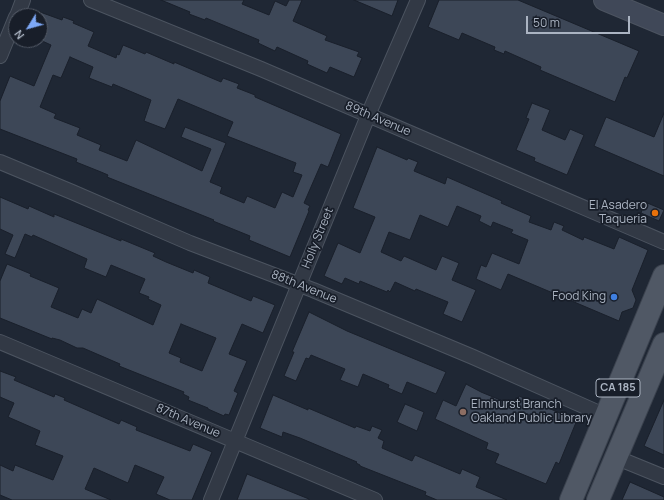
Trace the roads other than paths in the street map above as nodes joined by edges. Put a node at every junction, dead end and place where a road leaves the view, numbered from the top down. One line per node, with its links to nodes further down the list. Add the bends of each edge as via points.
1 (91, 0): 7 (street, 89th Avenue)
2 (418, 0): 7 (street, Holly Street)
3 (604, 0): 4 (street)
4 (664, 25)
5 (8, 36): 6 (street)
6 (0, 56)
7 (368, 114): 9 (street, 89th Avenue); 11 (street, Holly Street)
8 (0, 162): 11 (street, 88th Avenue, via 190,243)
9 (664, 242)
10 (664, 276): 14 (main road, CA 185)
11 (299, 284): 14 (street, 88th Avenue); 15 (street, Holly Street)
12 (0, 342): 15 (street, 87th Avenue)
13 (664, 344): 16 (main road, CA 185)
14 (606, 416): 20 (main road, CA 185)
15 (234, 440): 18 (street, Holly Street); 19 (street, 87th Avenue)
16 (616, 458): 17 (street); 21 (main road, CA 185)
17 (664, 477)
18 (211, 500)
19 (375, 500)
20 (571, 500)
21 (598, 500)

